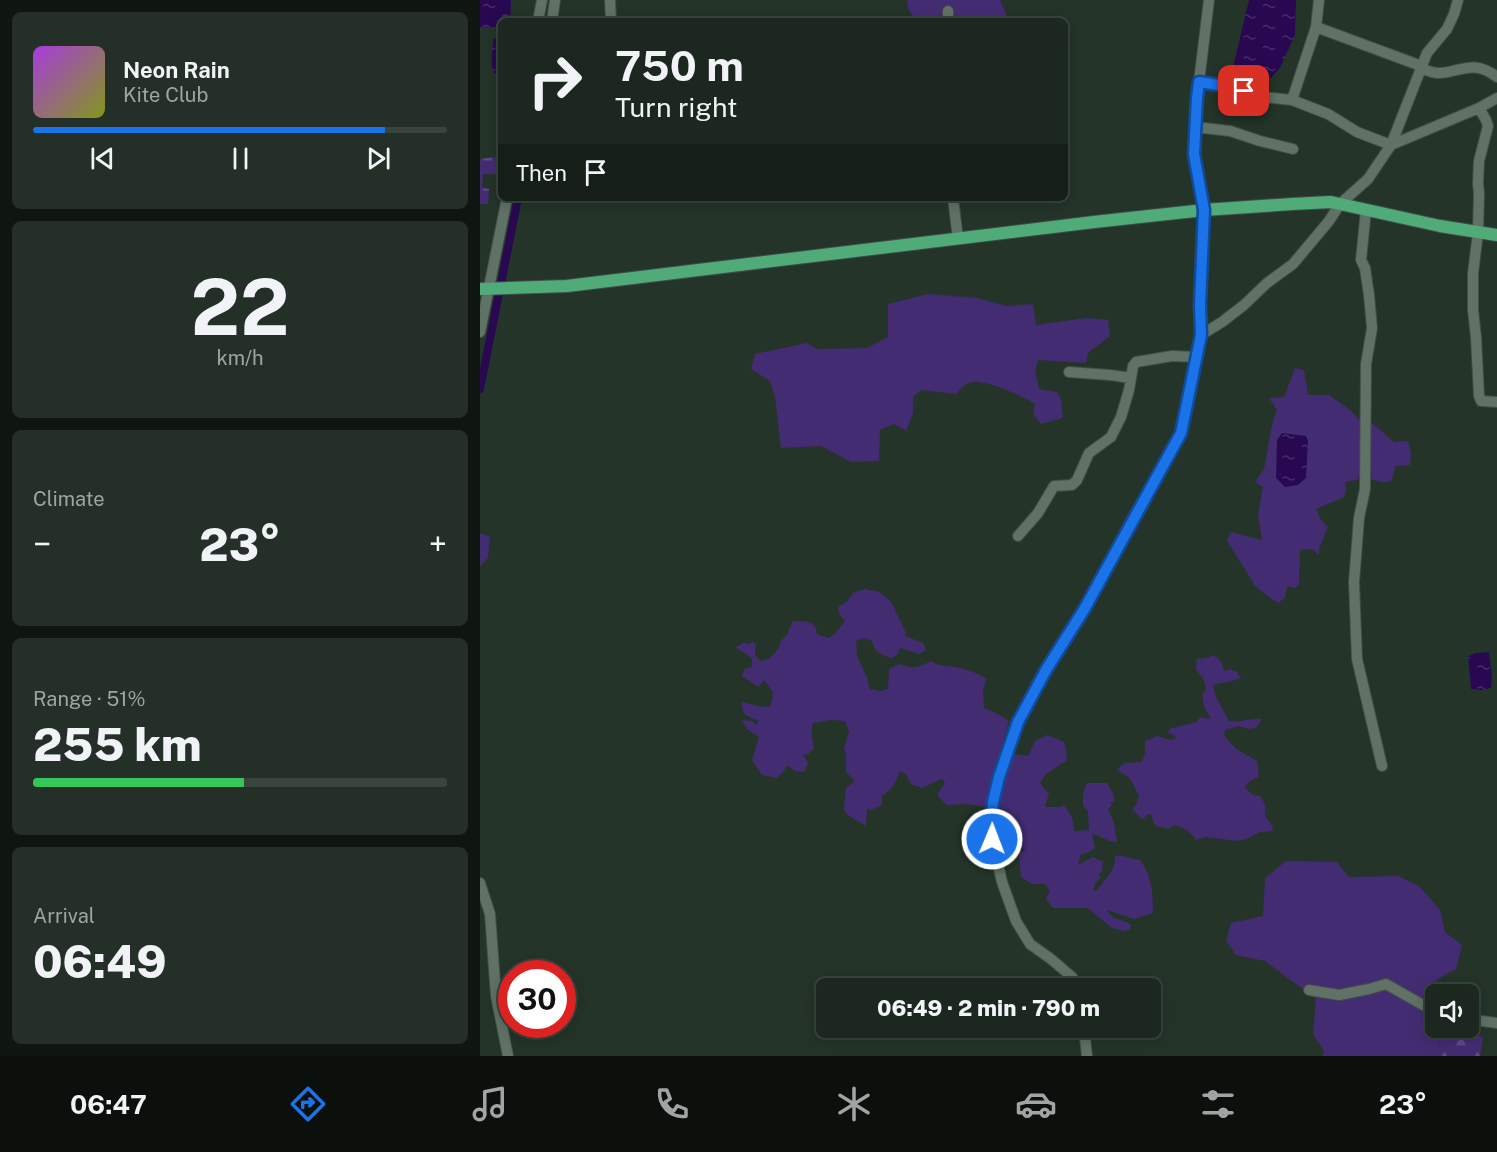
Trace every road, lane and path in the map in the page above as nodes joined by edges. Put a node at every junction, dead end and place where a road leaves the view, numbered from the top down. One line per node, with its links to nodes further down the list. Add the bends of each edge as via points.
1 (542, 0): 7 (street)
2 (555, 0): 8 (street)
3 (610, 0): 9 (street)
4 (1209, 0): 13 (street)
5 (1319, 0): 10 (street)
6 (1458, 0): 11 (street, via 1447,29 1427,53)
7 (539, 18)
8 (552, 18)
9 (611, 18)
10 (1316, 27): 11 (street); 15 (street)
11 (1422, 69): 12 (street, via 1446,74 1473,67); 18 (street)
12 (1497, 77)
13 (1199, 82): 15 (street); 17 (street)
14 (1497, 99): 16 (street)
15 (1292, 100): 18 (street)
16 (1479, 108): 18 (street); 25 (street, via 1488,126 1479,161)
17 (1195, 127): 19 (street, via 1230,131); 23 (street, via 1194,154)
18 (1391, 145): 22 (street, via 1368,179)
19 (1293, 149)
20 (506, 201): 28 (street)
21 (953, 201): 27 (street)
22 (1340, 204): 23 (main road); 24 (main road); 30 (street, via 1293,264)
23 (1204, 210): 27 (main road); 30 (street)
24 (1366, 210): 25 (main road); 36 (street, via 1361,260 1370,295 1372,328 1366,364 1365,489 1354,582 1357,659)
25 (1478, 233): 26 (main road); 34 (street, via 1473,310 1479,396 1481,401)
26 (1497, 235)
27 (958, 239): 28 (main road, via 567,286)
28 (492, 288): 29 (street)
29 (480, 332)
30 (1201, 335): 31 (street)
31 (1197, 357): 33 (street, via 1172,356 1136,362); 38 (street, via 1181,433 1018,722 993,802 992,839 1016,921 1030,944)
32 (1069, 372): 33 (street)
33 (1131, 378): 35 (street, via 1121,417 1111,437 1089,453 1072,485 1054,486 1038,513)
34 (1497, 402)
35 (1017, 536)
36 (1382, 766)
37 (480, 883): 44 (street, via 489,914 496,996)
38 (1072, 978)
39 (1309, 990): 40 (street, via 1339,995 1386,984)
40 (1425, 1006)
41 (1479, 1021): 42 (street)
42 (1497, 1023)
43 (1085, 1038): 45 (street)
44 (508, 1056)
45 (1087, 1056)

